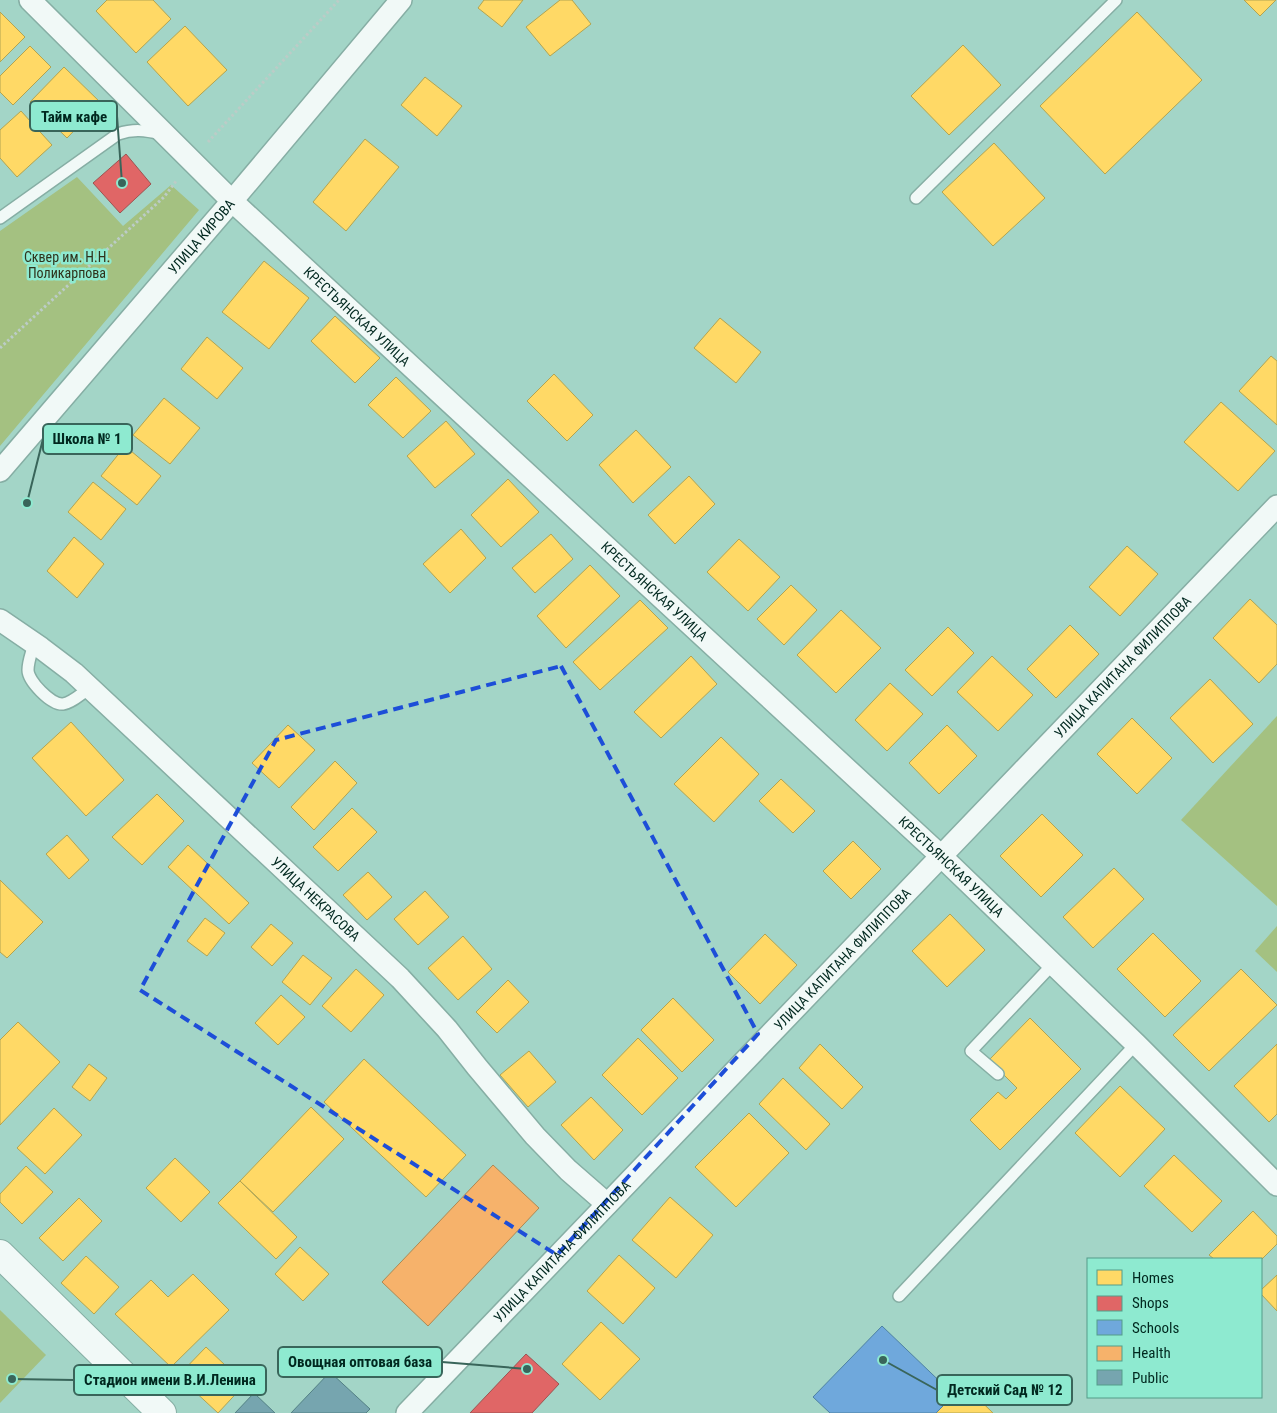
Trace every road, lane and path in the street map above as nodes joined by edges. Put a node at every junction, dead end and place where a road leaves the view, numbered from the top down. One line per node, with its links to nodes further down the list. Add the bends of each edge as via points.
1 (30, 0): 4 (street, КРЕСТЬЯНСКАЯ УЛИЦА)
2 (401, 0): 6 (street, УЛИЦА КИРОВА)
3 (1116, 0): 5 (lane)
4 (168, 136): 6 (street, КРЕСТЬЯНСКАЯ УЛИЦА); 7 (lane, via 132,130 118,134)
5 (916, 198)
6 (232, 201): 8 (street, УЛИЦА КИРОВА); 13 (street, КРЕСТЬЯНСКАЯ УЛИЦА)
7 (0, 218)
8 (0, 471)
9 (1277, 506): 13 (street, УЛИЦА КАПИТАНА ФИЛИППОВА)
10 (0, 620): 11 (street, УЛИЦА НЕКРАСОВА)
11 (34, 643): 12 (street, УЛИЦА НЕКРАСОВА); 12 (lane, via 28,673 48,698 64,704)
12 (90, 688): 18 (street, УЛИЦА НЕКРАСОВА, via 400,978 447,1028 535,1136)
13 (942, 856): 14 (street, КРЕСТЬЯНСКАЯ УЛИЦА); 18 (street, УЛИЦА КАПИТАНА ФИЛИППОВА)
14 (1054, 964): 15 (street, КРЕСТЬЯНСКАЯ УЛИЦА); 16 (lane, via 971,1051)
15 (1136, 1044): 17 (street, КРЕСТЬЯНСКАЯ УЛИЦА); 20 (lane)
16 (998, 1074)
17 (1277, 1185)
18 (608, 1204): 22 (street, УЛИЦА КАПИТАНА ФИЛИППОВА)
19 (0, 1254): 21 (street)
20 (899, 1296)
21 (162, 1413)
22 (407, 1413)

